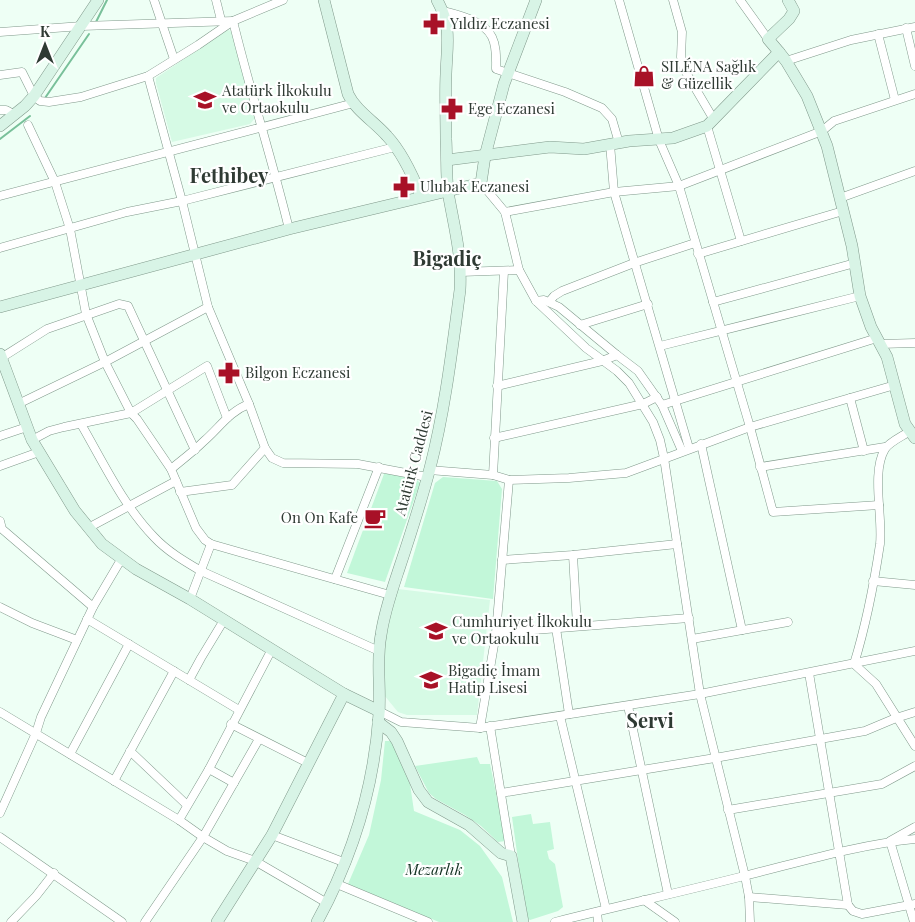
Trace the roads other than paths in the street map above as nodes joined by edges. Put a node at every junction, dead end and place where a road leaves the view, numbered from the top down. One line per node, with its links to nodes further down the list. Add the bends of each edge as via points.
1 (98, 0): 16 (street)
2 (154, 0): 15 (street)
3 (216, 0): 13 (street)
4 (283, 0): 14 (street)
5 (324, 0): 31 (street, via 346,88)
6 (437, 0): 12 (street, Atatürk Caddesi)
7 (536, 0): 25 (street)
8 (619, 0): 39 (street)
9 (673, 0): 34 (street, via 682,32 684,69)
10 (740, 0): 21 (street)
11 (788, 0): 21 (street, via 794,11)
12 (443, 11): 25 (street, via 460,15 491,36 496,69); 44 (street, Atatürk Caddesi, via 448,31)
13 (221, 20): 14 (street); 15 (street)
14 (234, 21): 23 (street); 37 (street)
15 (162, 24): 16 (street); 23 (street)
16 (82, 26): 19 (street); 29 (street)
17 (915, 27): 18 (street)
18 (906, 28): 20 (street); 24 (street)
19 (0, 32)
20 (878, 34): 22 (street); 30 (street)
21 (768, 39): 22 (street)
22 (783, 57): 34 (street, via 738,92); 38 (street, via 807,96)
23 (174, 60): 27 (street)
24 (915, 66)
25 (508, 72): 40 (street, via 602,108 612,119); 43 (street)
26 (0, 75): 29 (street, via 22,72)
27 (148, 76): 29 (street, via 80,97 44,102); 42 (street)
28 (915, 94): 30 (street)
29 (34, 96): 33 (street)
30 (895, 100): 38 (street, via 834,121)
31 (354, 103): 37 (street); 41 (street)
32 (0, 110): 33 (street)
33 (15, 115): 36 (street)
34 (711, 123): 39 (street); 45 (street)
35 (28, 125): 48 (street)
36 (0, 126)
37 (261, 129): 42 (street); 47 (street)
38 (822, 131): 45 (street); 55 (street)
39 (659, 140): 40 (street); 50 (street)
40 (615, 144): 43 (street, via 584,149 550,147); 52 (street)
41 (395, 147): 47 (street); 54 (street)
42 (168, 153): 48 (street); 56 (street)
43 (485, 156): 44 (street); 49 (street)
44 (447, 160): 51 (street, Atatürk Caddesi)
45 (721, 169): 50 (street); 61 (street)
46 (915, 172): 55 (street)
47 (276, 176): 56 (street); 60 (street)
48 (55, 182): 53 (street); 59 (street)
49 (481, 183): 51 (street); 58 (street)
50 (679, 186): 52 (street); 62 (street)
51 (448, 190): 54 (street); 70 (street, Atatürk Caddesi, via 460,248)
52 (614, 192): 58 (street); 66 (street)
53 (0, 196)
54 (421, 196): 60 (street)
55 (840, 198): 57 (street)
56 (182, 201): 59 (street, via 127,212); 64 (street)
57 (843, 211): 61 (street); 67 (street)
58 (505, 212): 68 (street)
59 (70, 229): 63 (street); 71 (street)
60 (289, 229): 64 (street)
61 (741, 241): 65 (street)
62 (695, 243): 65 (street); 66 (street)
63 (0, 248)
64 (196, 254): 71 (street); 78 (street)
65 (698, 254): 75 (street)
66 (634, 263): 74 (street, via 562,291); 76 (street)
67 (855, 263): 72 (street); 75 (street)
68 (519, 270): 69 (street); 73 (street)
69 (504, 271): 70 (street); 92 (street)
70 (461, 272): 122 (street, Atatürk Caddesi, via 442,417)
71 (81, 285): 77 (street); 79 (street)
72 (860, 296): 81 (street); 83 (street)
73 (536, 301): 74 (street); 88 (street)
74 (549, 302): 80 (street)
75 (713, 302): 81 (street)
76 (648, 304): 80 (street); 85 (street)
77 (0, 307)
78 (208, 307): 82 (street); 98 (street)
79 (86, 314): 82 (street, via 124,304 128,306); 87 (street, via 47,329); 89 (street)
80 (580, 325): 86 (street)
81 (721, 330): 85 (street); 90 (street)
82 (144, 340): 89 (street); 93 (street)
83 (878, 341): 84 (street); 90 (street); 91 (street, via 887,357)
84 (915, 343)
85 (660, 346): 96 (street)
86 (616, 355): 88 (street); 94 (street, via 638,371)
87 (1, 356): 97 (street)
88 (602, 361): 92 (street); 99 (street, via 622,375)
89 (105, 362): 97 (street); 101 (street)
90 (736, 382): 96 (street); 105 (street)
91 (895, 385): 95 (street); 106 (street, via 905,424)
92 (497, 386): 108 (street)
93 (167, 389): 101 (street); 102 (street, via 207,366); 113 (street)
94 (657, 397): 99 (street); 100 (street)
95 (850, 398): 105 (street); 115 (street)
96 (676, 402): 100 (street); 114 (street)
97 (18, 404): 104 (street)
98 (249, 404): 102 (street); 112 (street)
99 (643, 404): 108 (street); 117 (street, via 657,431)
100 (662, 405): 114 (street)
101 (131, 413): 103 (street); 121 (street)
102 (227, 418): 113 (street)
103 (81, 424): 109 (street, via 49,431); 127 (street)
104 (27, 427): 107 (street); 109 (street)
105 (750, 427): 110 (street); 120 (street)
106 (912, 435): 111 (street)
107 (0, 436)
108 (494, 438): 123 (street)
109 (32, 440): 116 (street)
110 (701, 444): 114 (street); 150 (street)
111 (885, 447): 115 (street); 128 (street, via 880,463)
112 (265, 448): 119 (street, via 272,458 282,463); 126 (street, via 232,485)
113 (195, 450): 121 (street)
114 (686, 450): 117 (street)
115 (864, 451): 120 (street)
116 (39, 452): 118 (street); 130 (street, via 74,511)
117 (664, 458): 124 (street, via 626,473); 132 (street)
118 (0, 466)
119 (379, 467): 122 (street); 137 (street)
120 (760, 467): 128 (street, via 773,512)
121 (171, 469): 125 (street)
122 (428, 474): 123 (street); 140 (street, Atatürk Caddesi)
123 (493, 475): 124 (street)
124 (509, 480): 135 (street)
125 (176, 481): 126 (street); 127 (street)
126 (180, 492): 131 (street, via 196,528)
127 (129, 505): 130 (street); 136 (street, via 154,537)
128 (879, 505): 138 (street, via 880,541)
129 (1, 527): 142 (street)
130 (88, 528): 134 (street, via 102,544)
131 (211, 544): 136 (street); 137 (street)
132 (677, 544): 133 (street); 144 (street)
133 (573, 555): 135 (street); 148 (street)
134 (122, 558): 141 (street); 142 (street)
135 (502, 560): 151 (street)
136 (200, 571): 141 (street); 156 (street)
137 (335, 579): 140 (street)
138 (874, 581): 139 (street); 158 (street)
139 (915, 585)
140 (390, 595): 156 (street, Atatürk Caddesi)
141 (190, 599): 146 (street)
142 (94, 606): 145 (street)
143 (0, 607): 153 (street)
144 (688, 618): 148 (street); 152 (street)
145 (87, 619): 153 (street); 154 (street)
146 (224, 620): 155 (street); 161 (street)
147 (788, 622): 150 (street)
148 (577, 626): 149 (street)
149 (556, 628): 151 (street); 168 (street)
150 (742, 630): 152 (street)
151 (496, 633): 174 (street)
152 (692, 639): 163 (street)
153 (77, 640): 175 (street)
154 (130, 644): 159 (street); 180 (street)
155 (272, 649): 162 (street); 165 (street)
156 (379, 651): 169 (street, Atatürk Caddesi)
157 (915, 651): 158 (street)
158 (854, 664): 160 (street); 171 (street, via 876,684)
159 (174, 671): 161 (street); 179 (street)
160 (809, 673): 163 (street); 177 (street)
161 (190, 680): 165 (street)
162 (344, 694): 169 (street); 182 (street)
163 (700, 694): 164 (street); 181 (street)
164 (628, 706): 168 (street); 185 (street)
165 (239, 710): 172 (street)
166 (0, 712): 175 (street)
167 (915, 712): 171 (street)
168 (569, 714): 170 (street)
169 (379, 716): 174 (street, via 401,722); 202 (street, via 391,732 428,802 469,825 501,853); 204 (street, Atatürk Caddesi, via 366,797)
170 (560, 716): 173 (street); 187 (street)
171 (896, 718): 177 (street, via 865,730); 178 (street)
172 (231, 724): 176 (street); 184 (street)
173 (490, 726): 174 (street); 190 (street)
174 (480, 728)
175 (36, 733): 180 (street); 193 (street)
176 (259, 739): 182 (street); 188 (street)
177 (820, 739): 181 (street); 189 (street)
178 (915, 746)
179 (130, 751): 186 (street); 191 (street)
180 (70, 754): 186 (street)
181 (715, 758): 185 (street); 192 (street)
182 (308, 763): 196 (street)
183 (915, 766): 189 (street, via 882,784)
184 (209, 769): 188 (street); 191 (street)
185 (642, 770): 187 (street); 208 (street)
186 (114, 781): 194 (street)
187 (575, 781): 190 (street); 214 (street)
188 (234, 784): 198 (street)
189 (830, 792): 192 (street); 201 (street)
190 (501, 793): 202 (street)
191 (187, 806): 194 (street)
192 (728, 810): 206 (street)
193 (0, 813)
194 (179, 820): 198 (street)
195 (915, 827): 200 (street)
196 (272, 835): 203 (street); 204 (street)
197 (0, 837): 205 (street)
198 (203, 837): 203 (street, via 227,851); 218 (street)
199 (915, 839): 200 (street)
200 (890, 842): 201 (street); 212 (street)
201 (839, 851): 206 (street); 213 (street)
202 (511, 856): 222 (street)
203 (255, 861): 211 (street); 219 (street)
204 (346, 862): 207 (street, Atatürk Caddesi)
205 (54, 873): 215 (street); 216 (street)
206 (745, 876): 208 (street); 209 (street)
207 (336, 884): 211 (street, Atatürk Caddesi); 221 (street)
208 (668, 894): 210 (street)
209 (749, 897): 213 (street); 226 (street)
210 (644, 900): 214 (street); 225 (street)
211 (327, 903): 220 (street, Atatürk Caddesi)
212 (912, 904): 213 (street, via 862,914); 227 (street)
213 (848, 905)
214 (602, 911): 223 (street); 224 (street)
215 (111, 919): 217 (street)
216 (11, 922)
217 (122, 922)
218 (145, 922)
219 (216, 922)
220 (317, 922)
221 (428, 922)
222 (523, 922)
223 (555, 922)
224 (598, 922)
225 (676, 922)
226 (750, 922)
227 (914, 922)

